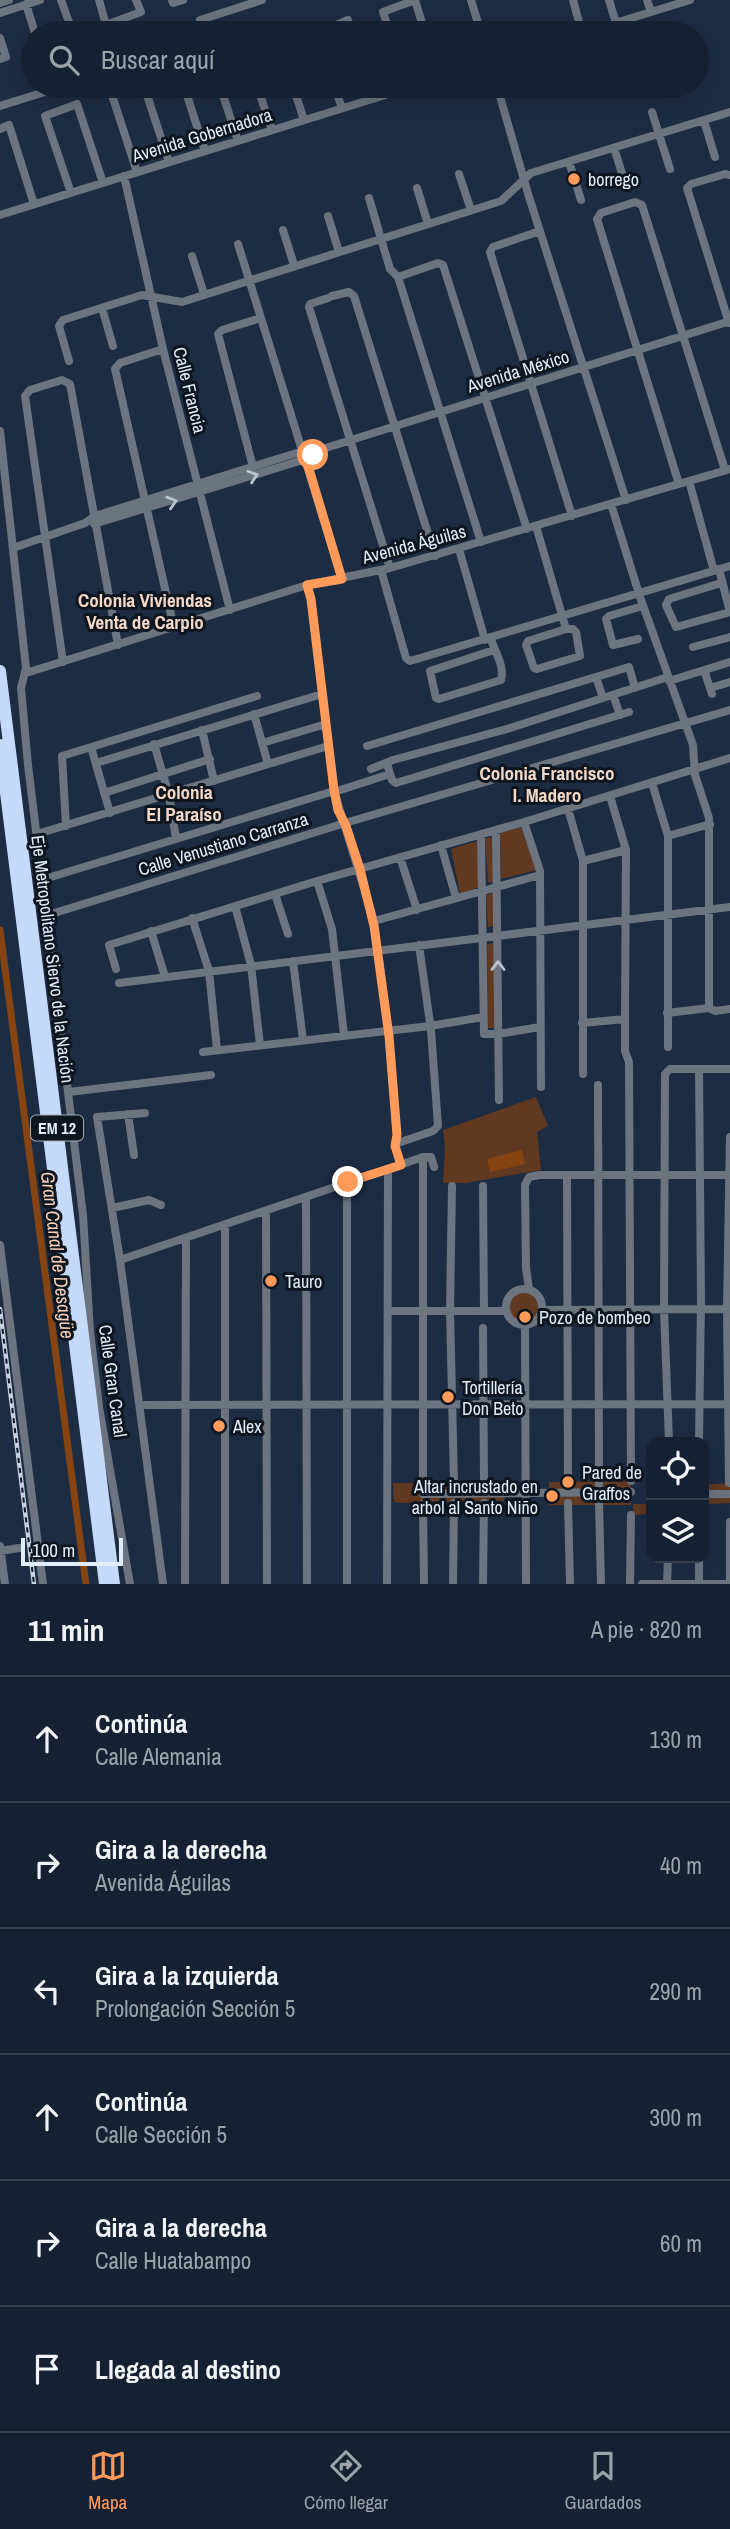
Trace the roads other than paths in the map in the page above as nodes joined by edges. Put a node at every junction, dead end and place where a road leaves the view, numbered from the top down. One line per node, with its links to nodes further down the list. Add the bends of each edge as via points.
1 (7, 0): 14 (street)
2 (40, 0): 15 (street)
3 (61, 0): 19 (street)
4 (99, 0): 20 (street)
5 (136, 0): 21 (street, via 141,12)
6 (172, 0): 7 (street, via 173,4)
7 (183, 0)
8 (262, 0): 22 (street)
9 (471, 0): 25 (street)
10 (573, 0): 26 (street)
11 (609, 0): 27 (street)
12 (647, 0): 16 (street)
13 (686, 1): 16 (street)
14 (0, 3)
15 (26, 5): 17 (street); 18 (street)
16 (651, 12): 28 (street)
17 (0, 13)
18 (31, 21)
19 (69, 21)
20 (105, 21)
21 (115, 21)
22 (200, 21)
23 (386, 21): 24 (street, via 383,12 415,0)
24 (421, 21)
25 (477, 21)
26 (579, 21)
27 (616, 21)
28 (623, 21)
29 (0, 38): 30 (street, via 6,57)
30 (0, 59)
31 (26, 98): 42 (street)
32 (113, 98): 58 (street)
33 (148, 98): 55 (street)
34 (188, 98): 53 (street)
35 (224, 98): 51 (street)
36 (261, 98): 49 (street)
37 (297, 98): 46 (street)
38 (338, 98): 43 (street)
39 (376, 98): 41 (street, Avenida Gobernadora)
40 (501, 98): 62 (street)
41 (373, 99): 43 (street, Avenida Gobernadora)
42 (0, 106)
43 (342, 108): 46 (street, Avenida Gobernadora)
44 (652, 112): 50 (street)
45 (730, 112): 47 (street)
46 (304, 120): 49 (street, Avenida Gobernadora)
47 (704, 121): 50 (street); 54 (street)
48 (0, 129): 69 (street, via 9,125)
49 (272, 130): 51 (street, Avenida Gobernadora)
50 (659, 134): 52 (street); 57 (street)
51 (238, 141): 53 (street, Avenida Gobernadora)
52 (614, 148): 56 (street); 64 (street)
53 (205, 151): 55 (street, Avenida Gobernadora)
54 (715, 157)
55 (169, 162): 58 (street, Avenida Gobernadora)
56 (569, 162): 62 (street); 68 (street)
57 (670, 169)
58 (136, 172): 61 (street, Avenida Gobernadora)
59 (459, 174): 70 (street)
60 (730, 174): 87 (street, via 687,188)
61 (124, 176): 63 (street, Avenida Gobernadora); 84 (street, Calle Francia)
62 (524, 178): 70 (street, via 504,200); 75 (street)
63 (103, 183): 66 (street, Avenida Gobernadora); 66 (street, via 77,104 45,116)
64 (625, 183)
65 (417, 188): 73 (street)
66 (71, 193): 69 (street, Avenida Gobernadora)
67 (369, 198): 76 (street)
68 (581, 200)
69 (34, 204): 71 (street, Avenida Gobernadora)
70 (471, 210): 73 (street)
71 (1, 212)
72 (328, 216): 78 (street)
73 (428, 224): 76 (street)
74 (283, 230): 80 (street)
75 (540, 231): 93 (street); 94 (street, via 490,252)
76 (382, 238): 78 (street); 81 (street, via 390,269)
77 (238, 244): 82 (street)
78 (339, 252): 80 (street)
79 (192, 257): 83 (street)
80 (294, 265): 82 (street)
81 (398, 276): 95 (street, via 441,263); 96 (street)
82 (249, 279): 83 (street); 86 (street)
83 (204, 294): 84 (street, via 180,302)
84 (152, 296): 85 (street); 90 (street, Calle Francia)
85 (102, 308): 89 (street); 92 (street, via 60,323)
86 (261, 318): 100 (street); 101 (street, via 218,334)
87 (730, 323): 88 (street, Avenida México)
88 (683, 335): 91 (street, Avenida México); 91 (street, via 642,205 639,202 601,213 597,217); 102 (street)
89 (113, 346)
90 (163, 349): 105 (street, Calle Francia); 108 (street, via 120,363 115,369)
91 (638, 350): 93 (street, Avenida México); 104 (street)
92 (69, 360)
93 (583, 367): 94 (street, Avenida México); 106 (street)
94 (530, 384): 95 (street, Avenida México); 109 (street)
95 (485, 397): 96 (street, Avenida México); 112 (street)
96 (440, 412): 97 (street, Avenida México); 114 (street)
97 (394, 426): 99 (street, Avenida México); 99 (street, via 351,293 330,297 309,305); 117 (street)
98 (0, 431): 115 (street, Calle Gran Canal)
99 (349, 439): 100 (street, Avenida México); 119 (street)
100 (304, 455): 101 (street, Avenida México); 105 (street, Avenida México, one-way to 100); 121 (street)
101 (253, 467): 105 (street, Avenida México)
102 (728, 470): 103 (street, Avenida Águilas)
103 (689, 481): 104 (street, Avenida Águilas); 120 (street)
104 (679, 484): 106 (street, Avenida Águilas)
105 (199, 488): 108 (street, Avenida México); 126 (street, Calle Francia)
106 (625, 500): 107 (street, Avenida Águilas)
107 (611, 504): 109 (street, Avenida Águilas); 124 (street)
108 (145, 505): 110 (street, Avenida México); 128 (street)
109 (572, 516): 111 (street, Avenida Águilas)
110 (95, 520): 113 (street, Avenida México); 113 (street, via 69,384 26,392); 133 (street)
111 (536, 526): 112 (street, Avenida Águilas); 127 (street)
112 (527, 529): 114 (street, Avenida Águilas)
113 (45, 537): 115 (street, Avenida México); 136 (street)
114 (481, 542): 116 (street, Avenida Águilas)
115 (13, 548): 140 (street, Calle Gran Canal)
116 (460, 549): 117 (street, Avenida Águilas); 131 (street)
117 (435, 556): 119 (street, Avenida Águilas)
118 (730, 566): 120 (street)
119 (386, 569): 121 (street, Avenida Águilas); 131 (street, via 408,661)
120 (717, 570): 122 (street); 124 (street)
121 (342, 579): 123 (street, Avenida Águilas)
122 (721, 583): 122 (street, via 730,612 676,627 667,600)
123 (307, 585): 126 (street, Avenida Águilas); 145 (street)
124 (639, 594): 125 (street); 127 (street)
125 (643, 606): 132 (street, via 606,619 613,645); 142 (street)
126 (230, 610): 128 (street, Avenida Águilas)
127 (562, 617): 129 (street); 131 (street)
128 (174, 628): 133 (street, Avenida Águilas)
129 (566, 629): 129 (street, via 528,641 534,668 580,656 576,632)
130 (730, 637): 134 (street)
131 (488, 639): 135 (street)
132 (638, 639)
133 (118, 645): 136 (street, Avenida Águilas)
134 (693, 647)
135 (495, 650): 135 (street, via 501,680 436,698 430,671)
136 (63, 662): 140 (street, Avenida Águilas)
137 (730, 662): 138 (street)
138 (704, 670): 142 (street); 143 (street, via 711,691)
139 (0, 671): 332 (highway, Eje Metropolitano Siervo de la Nación / EM 12)
140 (26, 673): 182 (street, Calle Gran Canal, via 21,688)
141 (596, 677): 144 (street, via 629,667); 148 (street); 158 (street)
142 (668, 679): 144 (street); 151 (street)
143 (730, 682)
144 (635, 688): 146 (street)
145 (322, 694): 150 (street); 152 (street)
146 (613, 695): 148 (street); 167 (street, via 624,713 396,783)
147 (257, 696): 159 (street)
148 (603, 698): 164 (street)
149 (730, 710): 151 (street, Calle Venustiano Carranza)
150 (254, 714): 153 (street); 154 (street)
151 (685, 723): 166 (street, via 693,745); 178 (street, Calle Venustiano Carranza)
152 (326, 724): 154 (street); 157 (street)
153 (202, 730): 156 (street); 161 (street)
154 (262, 743): 163 (street)
155 (0, 744): 331 (highway, Eje Metropolitano Siervo de la Nación / EM 12)
156 (154, 744): 162 (street); 168 (street)
157 (328, 746): 163 (street); 171 (street)
158 (367, 746)
159 (91, 747): 162 (street); 180 (street, via 62,756)
160 (730, 758): 166 (street)
161 (210, 759): 168 (street); 169 (street)
162 (96, 763): 172 (street)
163 (268, 764): 169 (street)
164 (387, 764): 165 (street); 167 (street)
165 (371, 769)
166 (694, 769): 170 (street); 179 (street)
167 (390, 774): 171 (street)
168 (163, 775): 172 (street); 173 (street)
169 (214, 780): 173 (street)
170 (652, 783): 174 (street); 184 (street)
171 (334, 791): 178 (street); 185 (street)
172 (104, 793): 176 (street)
173 (169, 794): 176 (street); 185 (street)
174 (610, 796): 175 (street); 187 (street)
175 (568, 809): 177 (street); 189 (street)
176 (110, 813): 180 (street)
177 (524, 822): 181 (street); 191 (street)
178 (345, 823): 190 (street); 202 (street, Calle Venustiano Carranza)
179 (710, 824): 184 (street); 201 (street)
180 (66, 826): 182 (street)
181 (496, 830): 183 (street); 194 (street)
182 (37, 834): 192 (street, Calle Gran Canal)
183 (481, 834): 186 (street); 195 (street)
184 (667, 836): 203 (street)
185 (176, 839): 192 (street)
186 (441, 845): 188 (street); 197 (street)
187 (626, 850): 189 (street); 205 (street)
188 (400, 857): 190 (street); 200 (street)
189 (583, 861): 207 (street)
190 (360, 869): 193 (street); 206 (street)
191 (541, 875): 194 (street); 208 (street)
192 (41, 880): 202 (street, Calle Gran Canal)
193 (317, 881): 196 (street); 215 (street)
194 (496, 888): 195 (street); 211 (street)
195 (482, 891): 197 (street); 212 (street)
196 (275, 894): 198 (street); 210 (street)
197 (456, 898): 200 (street)
198 (235, 906): 204 (street); 217 (street)
199 (730, 906): 201 (street)
200 (416, 909): 206 (street)
201 (710, 909): 203 (street); 222 (street)
202 (48, 915): 244 (street, Calle Gran Canal)
203 (667, 915): 205 (street); 224 (street)
204 (192, 918): 209 (street); 219 (street)
205 (625, 919): 207 (street); 226 (street)
206 (374, 921): 214 (street)
207 (583, 925): 208 (street); 227 (street)
208 (540, 930): 211 (street); 229 (street)
209 (151, 931): 218 (street, via 109,945); 220 (street)
210 (289, 934)
211 (498, 935): 212 (street); 231 (street, one-way to 211)
212 (483, 936): 213 (street); 225 (street)
213 (419, 945): 214 (street); 228 (street)
214 (378, 951): 215 (street); 230 (street)
215 (336, 956): 216 (street); 232 (street)
216 (293, 961): 217 (street); 233 (street)
217 (251, 965): 219 (street); 234 (street)
218 (116, 968)
219 (209, 971): 220 (street); 236 (street)
220 (165, 977): 221 (street)
221 (120, 983)
222 (709, 1009): 223 (street); 224 (street)
223 (730, 1009)
224 (667, 1013): 235 (street)
225 (483, 1017): 228 (street); 231 (street, via 484,1035)
226 (625, 1019): 227 (street); 256 (street)
227 (582, 1023): 240 (street)
228 (430, 1026): 230 (street); 249 (street, via 438,1126)
229 (540, 1027): 231 (street); 243 (street)
230 (388, 1030): 232 (street); 249 (street)
231 (498, 1034): 245 (street)
232 (344, 1035): 233 (street)
233 (303, 1040): 234 (street)
234 (260, 1045): 236 (street)
235 (668, 1048)
236 (217, 1050): 237 (street)
237 (204, 1052)
238 (699, 1069): 239 (street); 257 (street, via 666,1070); 258 (street)
239 (730, 1069)
240 (583, 1074)
241 (211, 1075): 244 (street)
242 (598, 1085): 255 (street)
243 (541, 1087)
244 (69, 1092): 333 (street, Calle Gran Canal, via 91,1344)
245 (499, 1100)
246 (145, 1113): 247 (street)
247 (128, 1114): 250 (street); 266 (street, via 97,1117)
248 (730, 1137): 259 (street)
249 (395, 1144): 252 (street)
250 (134, 1155)
251 (423, 1157): 252 (street); 253 (street, via 431,1157); 282 (street)
252 (401, 1165): 254 (street)
253 (434, 1167)
254 (388, 1169): 261 (street); 281 (street)
255 (599, 1175): 256 (street); 260 (street); 277 (street)
256 (629, 1175): 257 (street); 278 (street)
257 (665, 1175): 258 (street); 279 (street)
258 (698, 1175): 259 (street); 273 (street)
259 (730, 1175): 280 (street)
260 (567, 1176): 272 (street, via 527,1179); 276 (street)
261 (348, 1182): 264 (street); 291 (street)
262 (452, 1186): 283 (street)
263 (483, 1186): 274 (street)
264 (306, 1197): 267 (street); 290 (street)
265 (161, 1205): 266 (street, via 149,1200)
266 (112, 1208): 271 (street)
267 (266, 1211): 268 (street); 289 (street)
268 (225, 1225): 269 (street); 288 (street)
269 (186, 1238): 271 (street); 287 (street)
270 (0, 1245): 330 (street)
271 (120, 1260): 301 (street)
272 (525, 1289): 275 (street, via 539,1296); 284 (street, via 512,1292)
273 (701, 1309): 279 (street); 280 (street); 299 (street)
274 (484, 1310): 283 (street); 284 (street)
275 (542, 1310): 276 (street); 285 (street, via 537,1320)
276 (569, 1310): 277 (street); 295 (street)
277 (599, 1310): 278 (street); 296 (street)
278 (630, 1310): 279 (street); 297 (street)
279 (664, 1310): 298 (street)
280 (729, 1310): 300 (street)
281 (388, 1311): 282 (street); 302 (street)
282 (422, 1311): 283 (street); 303 (street)
283 (450, 1311): 292 (street)
284 (505, 1311): 285 (street, via 512,1322)
285 (525, 1325): 294 (street)
286 (483, 1328): 293 (street)
287 (186, 1404): 288 (street); 301 (street); 335 (street)
288 (226, 1404): 289 (street); 336 (street)
289 (266, 1404): 290 (street); 337 (street)
290 (307, 1404): 291 (street); 338 (street)
291 (346, 1404): 302 (street); 339 (street)
292 (452, 1404): 293 (street); 303 (street); 308 (street)
293 (483, 1404): 294 (street); 309 (street)
294 (525, 1404): 295 (street); 315 (street)
295 (569, 1404): 296 (street); 310 (street)
296 (599, 1404): 297 (street); 312 (street)
297 (630, 1404): 298 (street); 306 (street)
298 (668, 1404): 299 (street); 304 (street)
299 (698, 1404): 300 (street); 305 (street)
300 (729, 1404): 311 (street)
301 (140, 1405): 334 (street)
302 (387, 1405): 303 (street); 340 (street)
303 (422, 1405): 307 (street)
304 (669, 1437)
305 (699, 1437)
306 (631, 1480)
307 (423, 1481)
308 (454, 1482)
309 (484, 1482)
310 (568, 1483)
311 (729, 1483)
312 (599, 1484)
313 (631, 1492): 315 (street)
314 (423, 1494): 315 (street)
315 (526, 1494): 344 (street)
316 (709, 1494): 317 (street)
317 (730, 1494)
318 (454, 1503): 342 (street)
319 (484, 1503): 343 (street)
320 (568, 1503): 345 (street)
321 (599, 1503): 346 (street)
322 (423, 1504): 341 (street)
323 (631, 1515): 347 (street)
324 (730, 1522): 351 (street)
325 (19, 1548): 326 (street)
326 (0, 1549): 329 (street)
327 (668, 1563): 349 (street)
328 (699, 1563): 350 (street)
329 (5, 1584)
330 (43, 1584)
331 (105, 1584)
332 (114, 1584)
333 (130, 1584)
334 (163, 1584)
335 (186, 1584)
336 (225, 1584)
337 (267, 1584)
338 (307, 1584)
339 (347, 1584)
340 (387, 1584)
341 (424, 1584)
342 (453, 1584)
343 (483, 1584)
344 (526, 1584)
345 (570, 1584)
346 (601, 1584)
347 (630, 1584)
348 (642, 1584): 349 (street)
349 (667, 1584): 350 (street)
350 (699, 1584): 351 (street)
351 (730, 1584)

